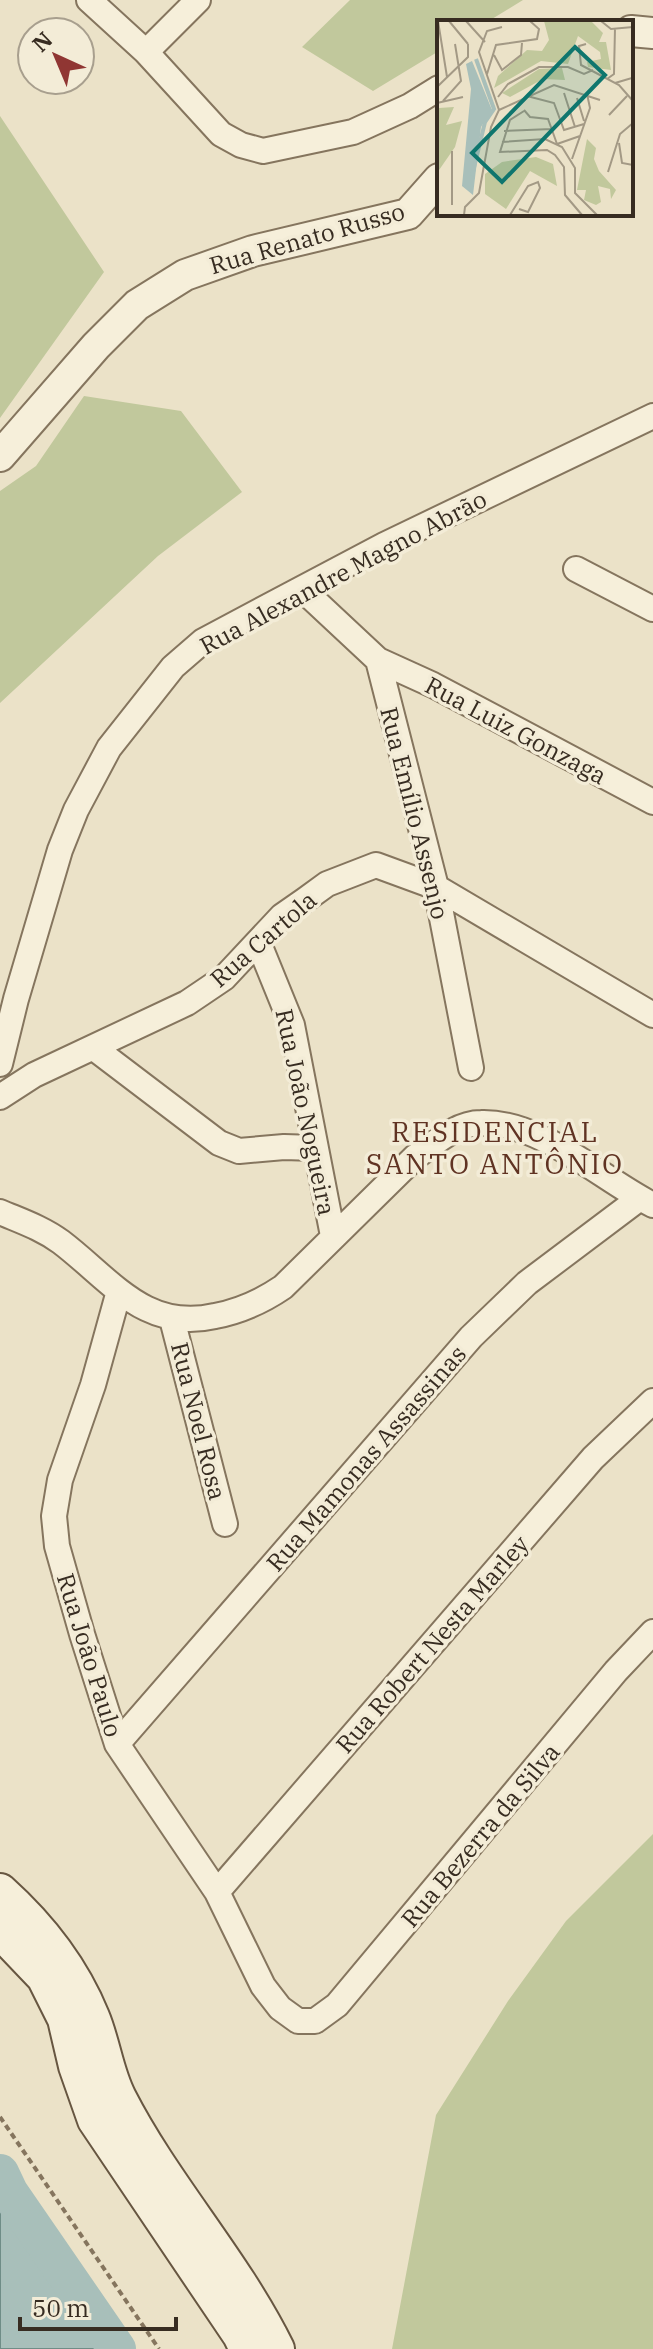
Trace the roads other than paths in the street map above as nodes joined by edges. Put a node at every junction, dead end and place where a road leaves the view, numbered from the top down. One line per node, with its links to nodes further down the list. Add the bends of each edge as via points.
1 (89, 0): 5 (street)
2 (198, 0): 5 (street)
3 (633, 31): 4 (street)
4 (653, 33)
5 (146, 52): 6 (street, via 221,134 263,151 353,132)
6 (437, 89)
7 (437, 181): 9 (street, Rua Renato Russo, via 408,214 253,251 185,275 149,297 96,346)
8 (653, 416): 11 (street, Rua Alexandre Magno Abrão)
9 (0, 456)
10 (576, 569): 12 (street)
11 (302, 589): 13 (street); 19 (street, Rua Alexandre Magno Abrão, via 203,641 173,667 109,748 60,850)
12 (653, 609)
13 (378, 660): 14 (street, Rua Luiz Gonzaga); 15 (street, Rua Emílio Assenjo)
14 (653, 802)
15 (436, 887): 16 (street, Rua Cartola, via 384,867 364,868 327,884 282,916); 17 (street, Rua Cartola); 20 (street, Rua Emílio Assenjo)
16 (259, 944): 18 (street, Rua Cartola, via 224,978 187,1003); 22 (street, Rua João Nogueira, via 292,1025)
17 (653, 1015)
18 (94, 1048): 21 (street, Rua Cartola); 22 (street, via 231,1150)
19 (0, 1064)
20 (471, 1068)
21 (0, 1097)
22 (315, 1148): 25 (street, Rua João Nogueira)
23 (646, 1202): 25 (street, via 543,1139 479,1123 439,1139 415,1157); 31 (street, Rua Mamonas Assassinas, via 527,1283 471,1337)
24 (0, 1212): 26 (street, via 60,1241)
25 (333, 1236): 27 (street, via 261,1302 201,1320)
26 (119, 1291): 27 (street); 31 (street, Rua João Paulo, via 60,1480 54,1516 61,1561)
27 (172, 1319): 29 (street, Rua Noel Rosa)
28 (653, 1401): 33 (street, Rua Robert Nesta Marley, via 593,1458)
29 (225, 1524)
30 (653, 1632): 35 (street, Rua Bezerra da Silva, via 337,2005 315,2021)
31 (117, 1744): 33 (street, Rua João Paulo)
32 (0, 1891): 37 (main road, via 62,1959 92,2016 118,2096 258,2310)
33 (217, 1892): 35 (street, Rua João Paulo, via 263,1986)
34 (0, 1931): 36 (main road, via 44,1977 65,2019 95,2120)
35 (298, 2021)
36 (247, 2349)
37 (277, 2349)

